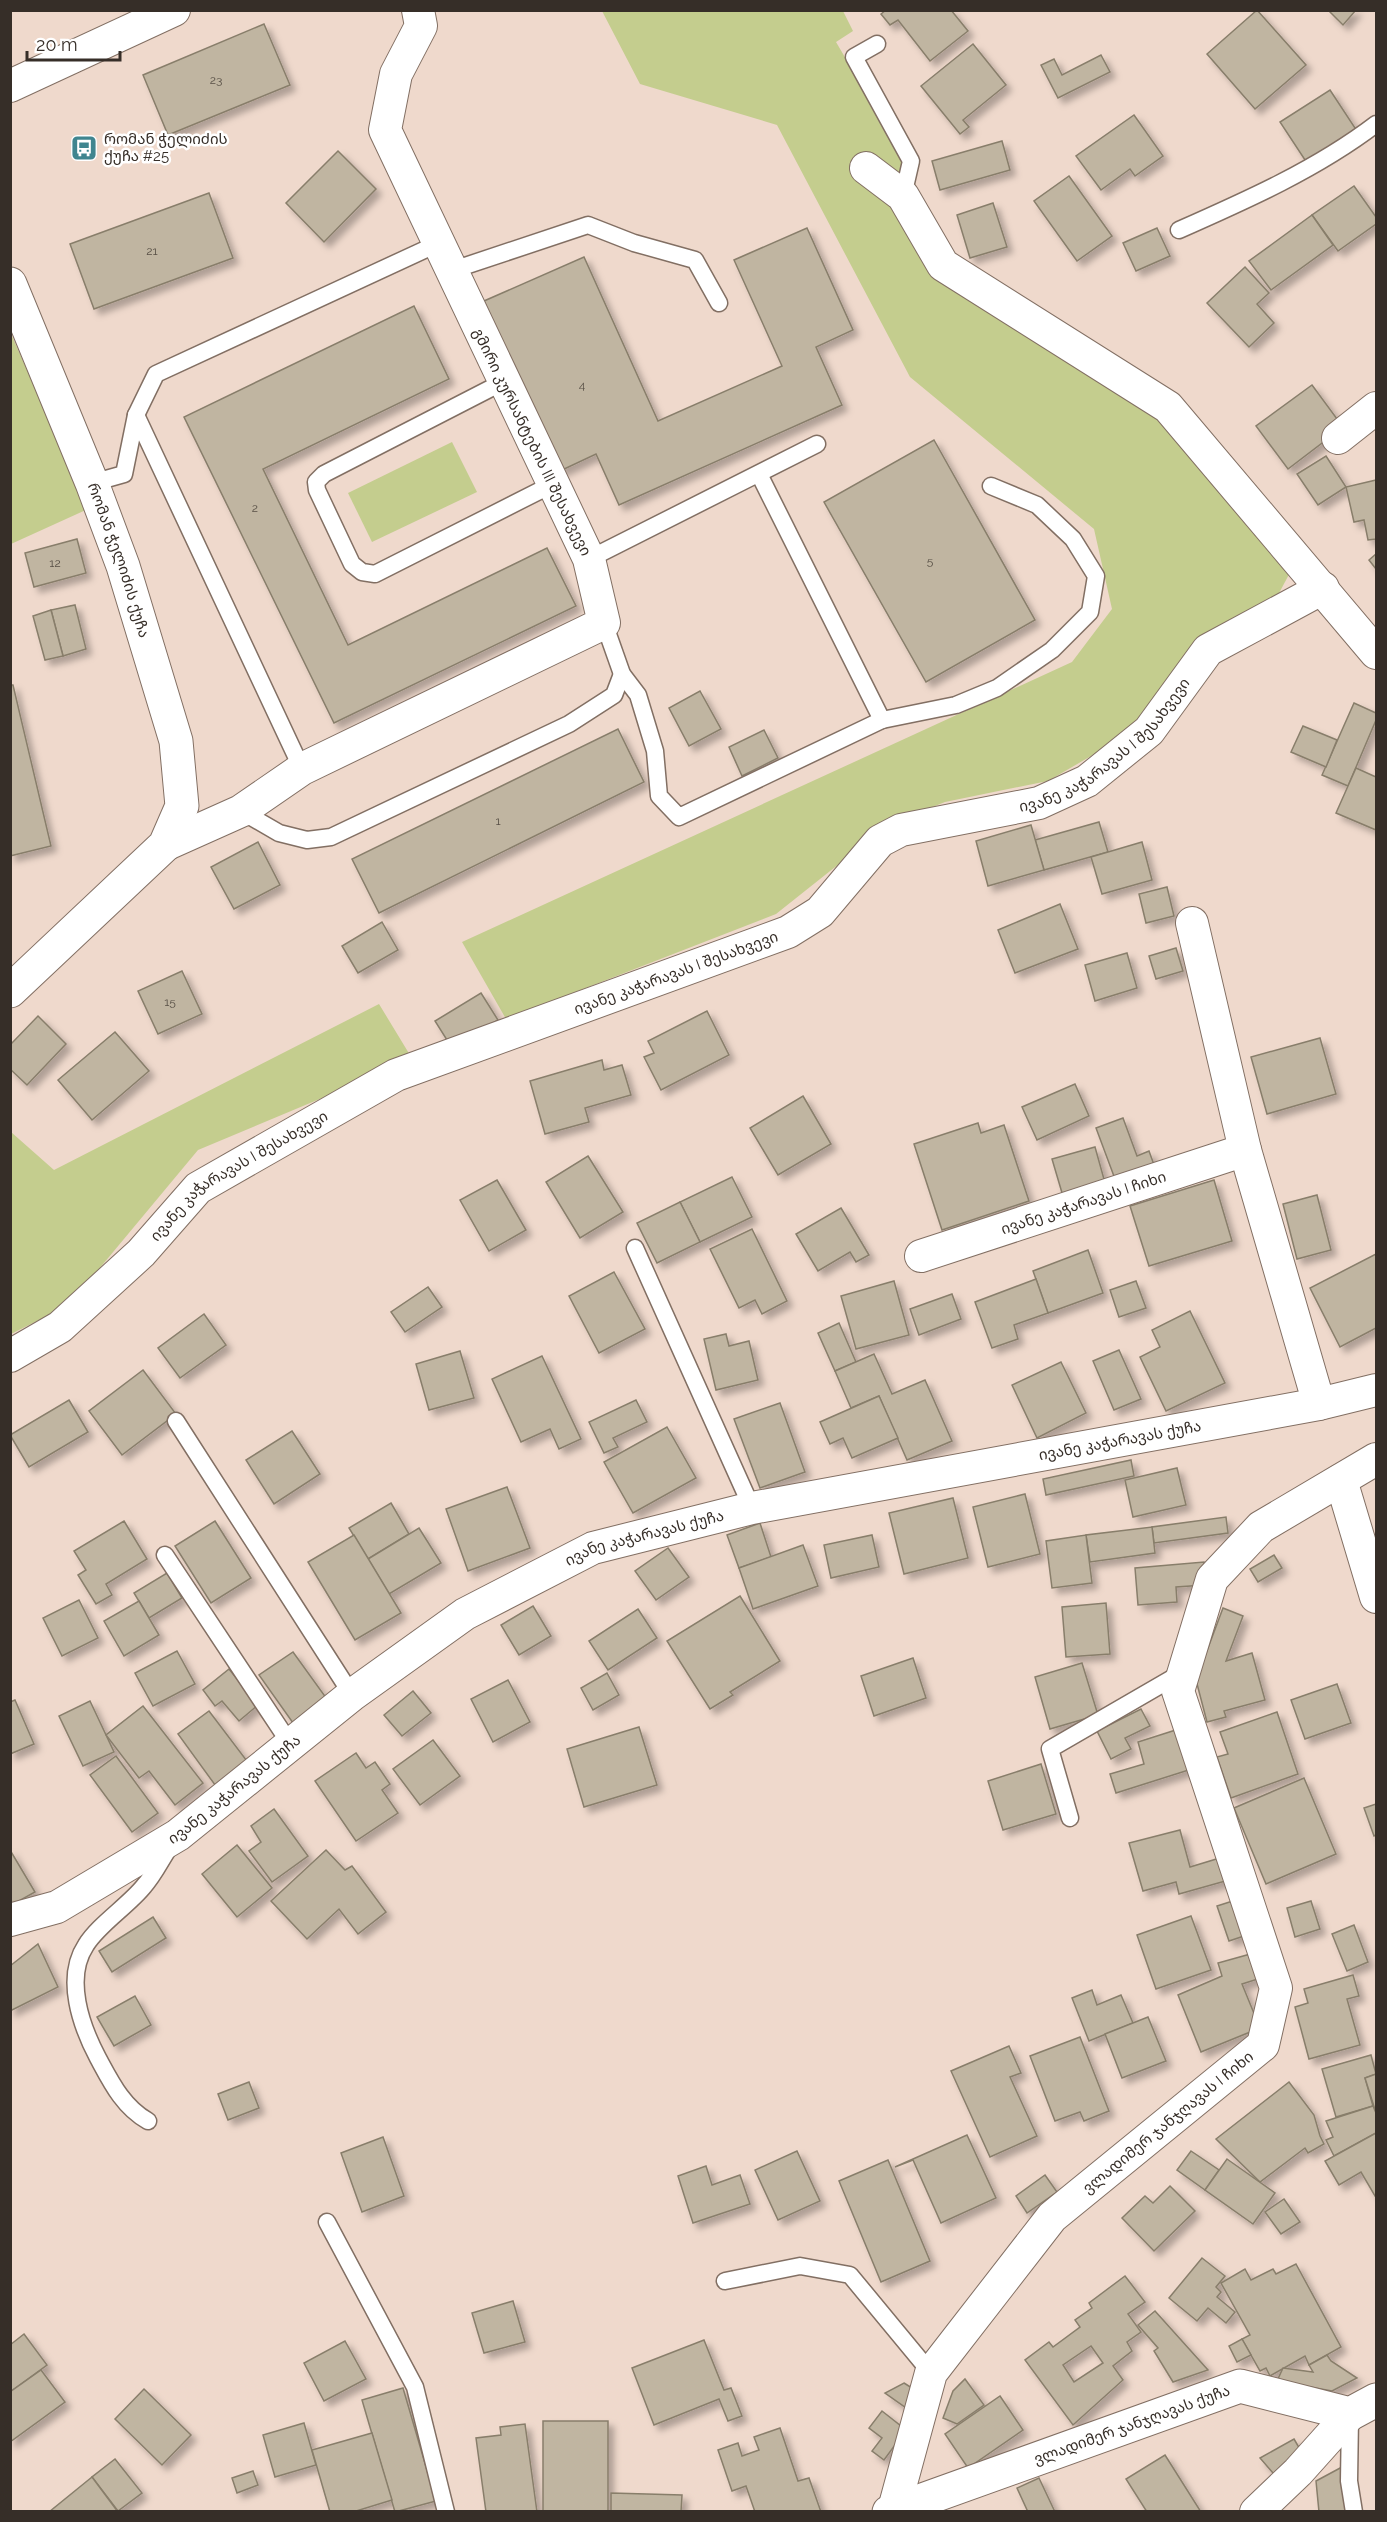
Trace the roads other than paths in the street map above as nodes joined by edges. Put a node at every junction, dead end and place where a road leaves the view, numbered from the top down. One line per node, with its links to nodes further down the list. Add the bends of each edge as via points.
1 (174, 10): 4 (street)
2 (418, 10): 9 (street, გმირი კურსანტების III შესახვევი, via 421,26 396,74 385,130)
3 (877, 44): 7 (lane, via 854,57 911,161)
4 (11, 85)
5 (1377, 124): 8 (lane, via 1347,146 1242,203)
6 (867, 168): 7 (street)
7 (903, 196): 22 (street, via 943,265 1168,407)
8 (1179, 230)
9 (443, 257): 11 (lane, via 588,225 694,260); 12 (street, გმირი კურსანტების III შესახვევი); 14 (lane, via 156,374)
10 (11, 285): 18 (street, რომან ჭელიძის ქუჩა)
11 (718, 303)
12 (503, 382): 19 (street, გმირი კურსანტების III შესახვევი); 19 (lane, via 324,474 316,482 352,564 362,572 375,574)
13 (1377, 408): 15 (street)
14 (136, 415): 18 (lane, via 124,474); 27 (lane)
15 (1338, 438)
16 (817, 444): 17 (lane)
17 (759, 474): 21 (lane); 26 (lane)
18 (92, 483): 29 (street, რომან ჭელიძის ქუჩა, via 123,566 176,741 182,806)
19 (553, 484): 21 (street, გმირი კურსანტების III შესახვევი)
20 (991, 486): 26 (lane, via 1037,505 1073,539 1096,576 1090,612 1052,650 997,688 956,705)
21 (589, 559): 23 (street, გმირი კურსანტების III შესახვევი)
22 (1323, 588): 24 (street); 35 (street, ივანე კაჭარავას I შესახვევი, via 1208,650 1149,731 1087,780 1039,803 902,830 880,841 820,912 788,932 396,1075 198,1188 141,1253 76,1312)
23 (604, 623): 25 (lane); 27 (street)
24 (1377, 653)
25 (622, 674): 26 (lane, via 638,695 656,751 660,796 679,817); 28 (lane, via 614,695 569,724 331,837 307,840 279,833)
26 (882, 720)
27 (303, 769): 28 (street)
28 (241, 811): 29 (street)
29 (165, 845): 31 (street)
30 (1192, 923): 32 (street)
31 (10, 991)
32 (1245, 1150): 34 (street, ივანე კაჭარავას I ჩიხი); 37 (street)
33 (635, 1248): 41 (lane)
34 (921, 1256)
35 (10, 1356)
36 (1377, 1390): 37 (street, ივანე კაჭარავას ქუჩა)
37 (1319, 1404): 41 (street, ივანე კაჭარავას ქუჩა)
38 (176, 1421): 45 (lane)
39 (1377, 1459): 40 (street, ვლადიმერ ჯანჯღავას I ჩიხი)
40 (1341, 1480): 43 (street); 44 (street, ვლადიმერ ჯანჯღავას I ჩიხი, via 1261,1527 1212,1579)
41 (752, 1508): 45 (street, ივანე კაჭარავას ქუჩა, via 593,1548 465,1614)
42 (165, 1555): 46 (lane)
43 (1377, 1597)
44 (1184, 1671): 47 (lane, via 1050,1749); 53 (street, ვლადიმერ ჯანჯღავას I ჩიხი, via 1178,1691 1276,1988 1263,2045 1052,2217)
45 (352, 1695): 46 (street, ივანე კაჭარავას ქუჩა)
46 (291, 1745): 48 (street, ივანე კაჭარავას ქუჩა)
47 (1070, 1818)
48 (178, 1835): 49 (street, ივანე კაჭარავას ქუჩა, via 57,1907); 50 (lane, via 144,1886 86,1945 76,1972 78,2002 88,2039 112,2086 134,2113)
49 (10, 1920)
50 (148, 2121)
51 (327, 2222): 56 (lane, via 415,2387)
52 (725, 2281): 53 (lane, via 800,2265 850,2275)
53 (931, 2373): 55 (street, ვლადიმერ ჯანჯღავას I ჩიხი)
54 (1363, 2407): 55 (street, ვლადიმერ ჯანჯღავას ქუჩა, via 1240,2386); 57 (street); 58 (lane, via 1349,2481)
55 (891, 2510)
56 (446, 2511)
57 (1256, 2511)
58 (1354, 2511)

